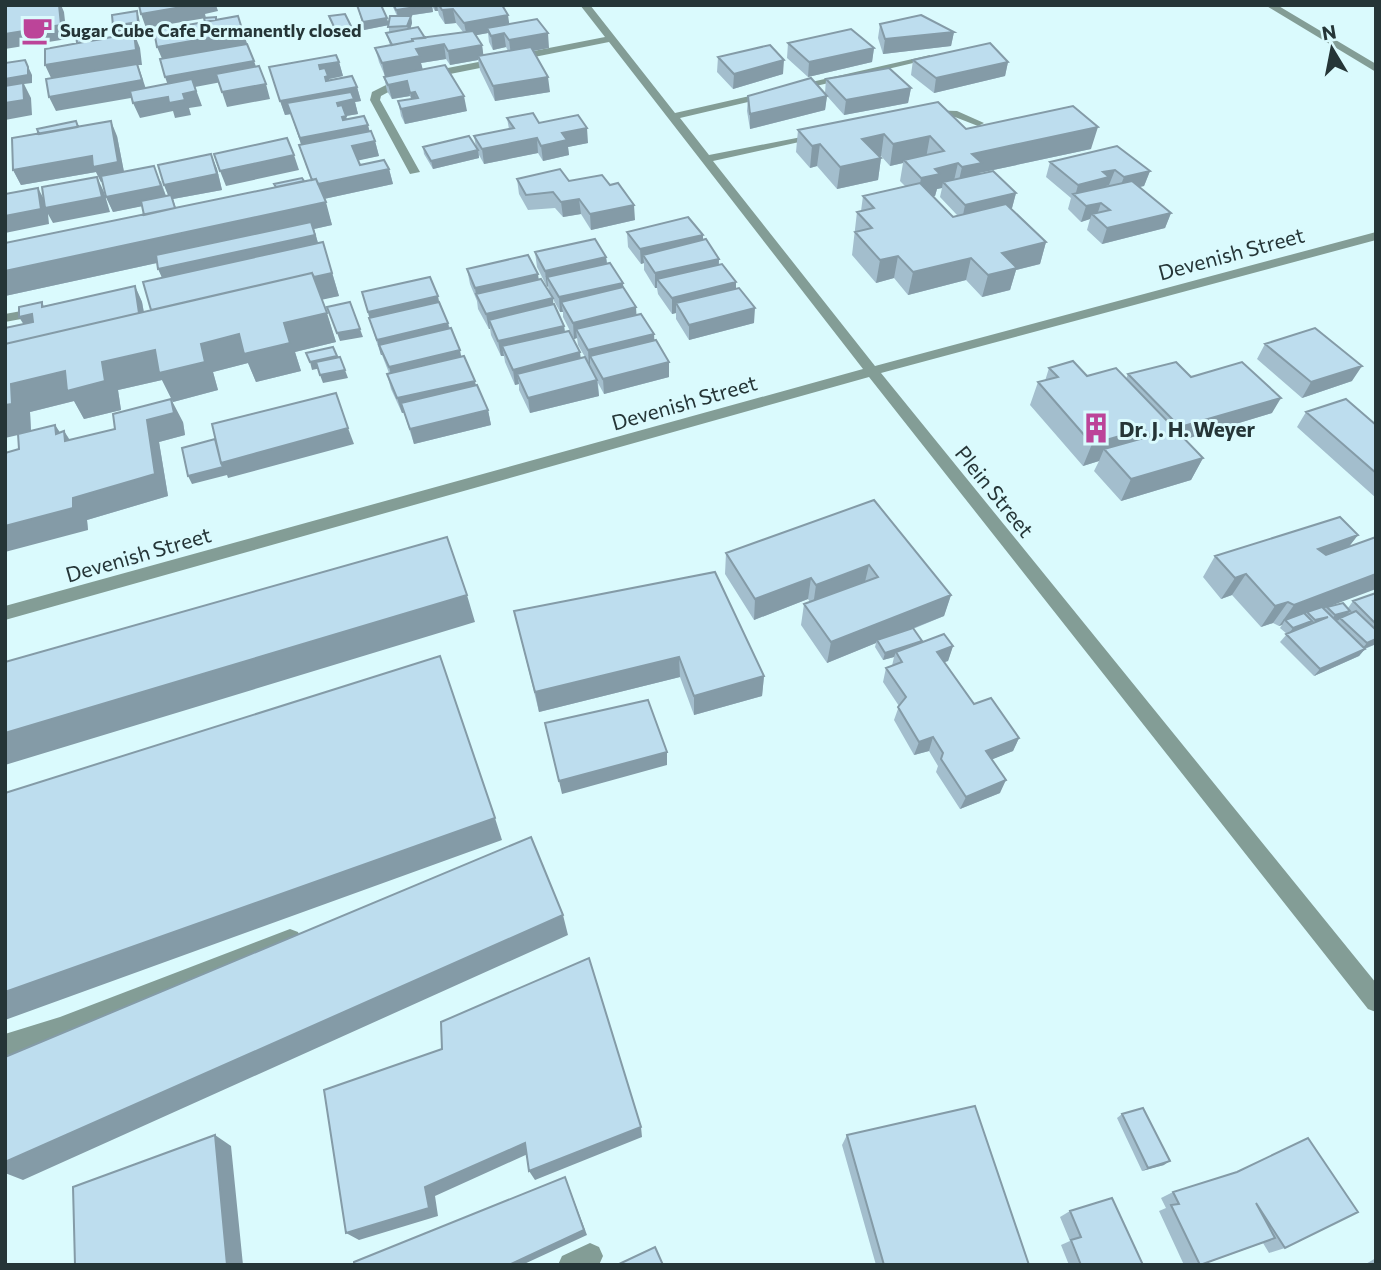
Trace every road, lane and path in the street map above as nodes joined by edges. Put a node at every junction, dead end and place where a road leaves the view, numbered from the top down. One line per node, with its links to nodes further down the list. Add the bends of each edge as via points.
1 (585, 5): 3 (street, Plein Street)
2 (1270, 5): 5 (street)
3 (611, 39): 7 (street, Plein Street); 11 (street, via 402,80 383,88 375,100)
4 (926, 57): 7 (street)
5 (1376, 69)
6 (917, 114): 8 (street, via 957,114)
7 (672, 117): 10 (street, Plein Street)
8 (978, 123)
9 (824, 134): 10 (street)
10 (705, 159): 15 (street, Plein Street)
11 (414, 172)
12 (1376, 236): 15 (street, Devenish Street)
13 (60, 307): 14 (street)
14 (5, 318)
15 (872, 371): 16 (street, Devenish Street); 18 (street, Plein Street)
16 (5, 613)
17 (308, 932): 19 (street)
18 (1376, 1002)
19 (5, 1045)

